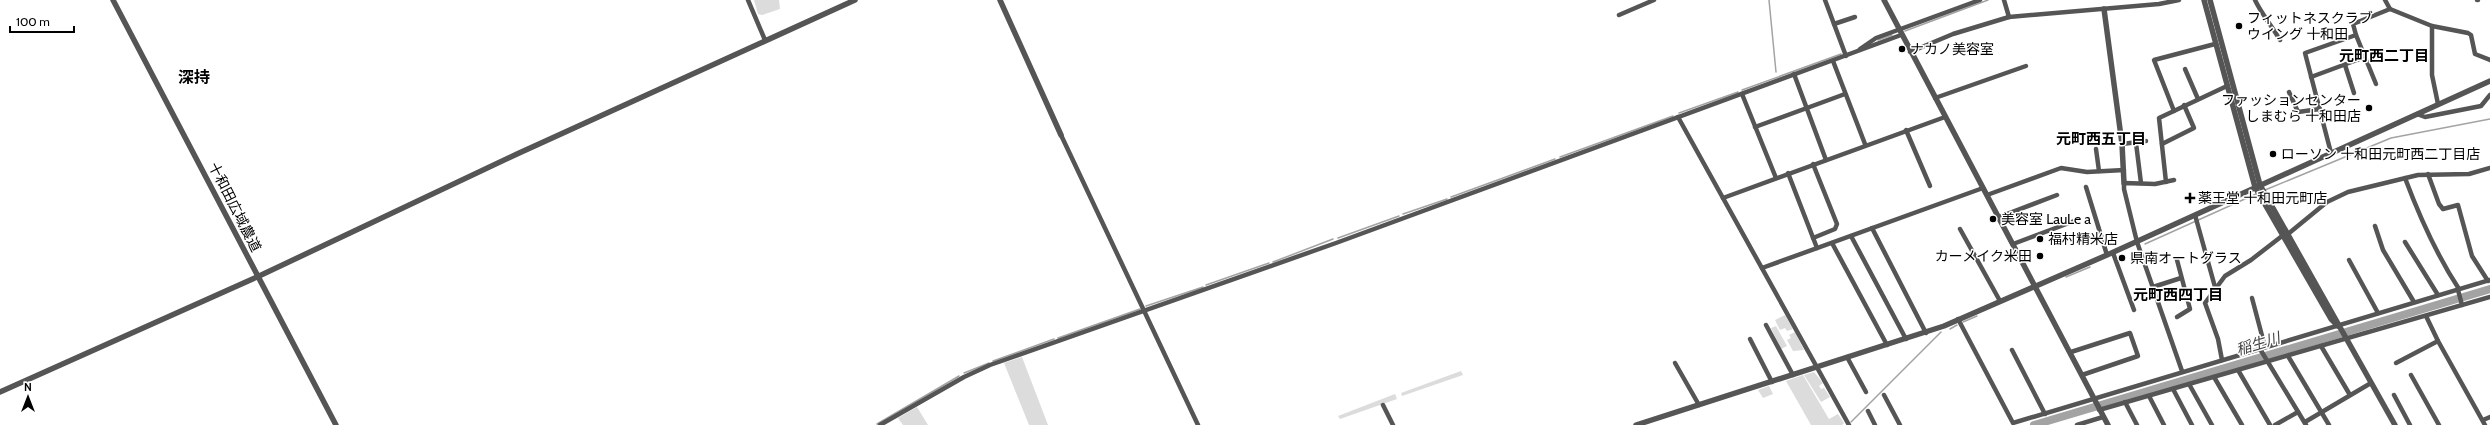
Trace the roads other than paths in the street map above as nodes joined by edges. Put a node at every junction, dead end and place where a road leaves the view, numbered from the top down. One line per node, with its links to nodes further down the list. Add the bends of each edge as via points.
1 (113, 0): 104 (street, 十和田広域農道)
2 (748, 0): 24 (street)
3 (855, 0): 24 (street)
4 (1000, 0): 57 (street)
5 (1654, 0): 17 (street)
6 (1825, 0): 20 (street)
7 (1884, 0): 22 (street)
8 (1980, 0): 22 (street)
9 (2004, 0): 19 (street)
10 (2179, 0): 15 (street)
11 (2204, 0): 26 (street)
12 (2210, 0): 79 (street)
13 (2255, 0): 25 (street, via 2260,12 2266,15)
14 (2385, 0): 16 (street)
15 (2104, 9): 19 (street); 61 (street)
16 (2390, 9): 21 (street); 23 (street, via 2353,24)
17 (1619, 15)
18 (1855, 17): 20 (street)
19 (2009, 17): 27 (street, via 1953,34)
20 (1834, 24): 28 (street)
21 (2432, 26): 30 (street, via 2468,33 2471,35 2475,54); 47 (street, via 2432,75)
22 (1900, 33): 27 (street); 28 (street)
23 (2356, 35): 29 (street); 36 (street, via 2305,53)
24 (765, 40): 104 (street)
25 (2280, 40)
26 (2215, 44): 39 (street); 51 (street, via 2154,60)
27 (1910, 52): 45 (street)
28 (1846, 56): 31 (street)
29 (2365, 57): 32 (street); 38 (street)
30 (2490, 60)
31 (1833, 61): 35 (street); 43 (street)
32 (2345, 65): 36 (street); 41 (street)
33 (2026, 66): 45 (street)
34 (2185, 69): 46 (street)
35 (1794, 74): 42 (street); 49 (street)
36 (2311, 77): 50 (street)
37 (2490, 81): 47 (street)
38 (2376, 84)
39 (2227, 86): 46 (street); 79 (street)
40 (2289, 92): 50 (street, via 2298,112)
41 (2354, 93)
42 (1742, 94): 54 (street); 55 (street)
43 (1845, 94): 49 (street); 60 (street)
44 (2490, 95): 52 (street, via 2481,106 2425,117)
45 (1935, 98): 53 (street)
46 (2198, 99): 48 (street)
47 (2438, 104): 52 (street)
48 (2184, 105): 51 (street); 62 (street, via 2194,128)
49 (1806, 108): 55 (street); 65 (street)
50 (2320, 109): 64 (street)
51 (2174, 111): 62 (street, via 2159,118)
52 (2418, 114): 64 (street)
53 (1945, 117): 56 (street); 81 (street)
54 (1678, 118): 84 (street); 117 (street)
55 (1755, 127): 72 (street)
56 (1906, 130): 60 (street); 78 (street)
57 (1061, 135): 117 (street)
58 (2146, 141): 59 (street)
59 (2136, 142): 61 (street); 77 (street)
60 (1865, 144): 65 (street)
61 (2122, 144): 68 (street)
62 (2162, 144): 75 (street)
63 (2096, 149): 69 (street)
64 (2330, 153): 79 (street)
65 (1826, 160): 66 (street)
66 (1813, 164): 70 (street); 93 (street, via 1837,224 1835,229)
67 (2490, 168): 71 (street, via 2469,174)
68 (2124, 170): 69 (street); 76 (street)
69 (2099, 171): 82 (street, via 2061,168)
70 (1788, 173): 72 (street); 93 (street)
71 (2428, 174): 73 (street); 106 (street, via 2443,209 2458,204 2472,256)
72 (1776, 178): 84 (street)
73 (2406, 178): 91 (street, via 2338,196); 110 (street, via 2419,217)
74 (2174, 180): 75 (street)
75 (2166, 182): 77 (street)
76 (2124, 183): 77 (street); 94 (street)
77 (2141, 183)
78 (1930, 186)
79 (2257, 186): 85 (street); 91 (street)
80 (2086, 187): 100 (street)
81 (1983, 188): 82 (street); 89 (street)
82 (1987, 195): 86 (street)
83 (2057, 195): 86 (street)
84 (1723, 198): 103 (street)
85 (2195, 215): 94 (street); 109 (street)
86 (1999, 217): 97 (street)
87 (2077, 220): 97 (street)
88 (2375, 226): 115 (street, via 2383,250)
89 (1872, 228): 92 (street); 125 (street)
90 (1960, 229): 114 (street)
91 (2285, 235): 109 (street, via 2225,276); 124 (street, via 2331,319)
92 (1851, 236): 96 (street); 127 (street)
93 (1813, 238): 98 (street)
94 (2137, 242): 99 (street); 108 (street)
95 (2405, 242): 111 (street)
96 (1832, 243): 98 (street); 130 (street)
97 (2013, 244): 107 (street)
98 (1818, 248): 103 (street)
99 (2113, 253): 100 (street); 118 (street)
100 (2107, 256): 107 (street)
101 (2177, 260): 105 (street)
102 (2349, 260): 119 (street)
103 (1762, 268): 141 (street)
104 (257, 277): 152 (street); 173 (street, 十和田広域農道)
105 (2181, 278): 108 (street); 121 (street, via 2190,309)
106 (2489, 280): 110 (street)
107 (2036, 285): 114 (street); 134 (street)
108 (2153, 287): 143 (street)
109 (2215, 287): 137 (street, via 2205,304 2218,339)
110 (2459, 291): 111 (street); 116 (street)
111 (2438, 295): 115 (street)
112 (2252, 298): 132 (street)
113 (2489, 299): 116 (street)
114 (2000, 301): 122 (street)
115 (2414, 302): 119 (street)
116 (2462, 303): 120 (street)
117 (1144, 310): 174 (street, via 984,368); 175 (street)
118 (2134, 310)
119 (2378, 313): 124 (street)
120 (2426, 316): 126 (street); 129 (street)
121 (2176, 317)
122 (1958, 319): 125 (street); 169 (street)
123 (1766, 325): 144 (street)
124 (2338, 327): 126 (street); 132 (street)
125 (1926, 332): 127 (street)
126 (2344, 337): 131 (street); 149 (street)
127 (1906, 339): 130 (street)
128 (1750, 340): 148 (street)
129 (2438, 341): 140 (street); 170 (street)
130 (1887, 345): 136 (street)
131 (2321, 346): 135 (street); 155 (street)
132 (2262, 349): 137 (street); 138 (street)
133 (2012, 350): 166 (street)
134 (2071, 352): 145 (street); 145 (street, via 2130,333 2138,356)
135 (2288, 356): 138 (street); 165 (street)
136 (1847, 357): 141 (street); 153 (street)
137 (2222, 360): 143 (street)
138 (2267, 360): 142 (street); 164 (street)
139 (1675, 362): 161 (street)
140 (2396, 362)
141 (1816, 367): 144 (street); 178 (street)
142 (2238, 370): 147 (street); 189 (street)
143 (2182, 371): 158 (street)
144 (1793, 375): 148 (street)
145 (2082, 375): 158 (street)
146 (2411, 375): 194 (street)
147 (2214, 377): 150 (street); 188 (street)
148 (1772, 382): 161 (street)
149 (2370, 383): 155 (street); 192 (street)
150 (2189, 384): 151 (street); 187 (street)
151 (2173, 389): 157 (street); 186 (street)
152 (0, 392)
153 (1866, 392)
154 (1884, 395): 180 (street)
155 (2350, 395): 165 (street)
156 (2394, 395): 193 (street)
157 (2149, 396): 159 (street); 185 (street)
158 (2095, 401): 162 (street); 166 (street)
159 (2125, 402): 162 (street); 184 (street)
160 (1383, 405): 176 (street)
161 (1699, 405): 177 (street)
162 (2099, 409): 168 (street)
163 (1868, 411): 179 (street)
164 (2298, 412): 172 (street); 190 (street)
165 (2321, 412): 172 (street); 191 (street)
166 (2045, 414): 169 (street)
167 (2490, 416): 170 (street)
168 (2103, 417): 171 (street); 183 (street)
169 (2013, 423): 181 (street)
170 (2484, 423)
171 (2084, 424): 182 (street)
172 (2306, 424)
173 (336, 425)
174 (880, 425)
175 (1198, 425)
176 (1393, 425)
177 (1636, 425)
178 (1849, 425)
179 (1875, 425)
180 (1900, 425)
181 (2006, 425)
182 (2077, 425)
183 (2108, 425)
184 (2137, 425)
185 (2164, 425)
186 (2192, 425)
187 (2212, 425)
188 (2242, 425)
189 (2270, 425)
190 (2275, 425)
191 (2329, 425)
192 (2395, 425)
193 (2410, 425)
194 (2439, 425)

